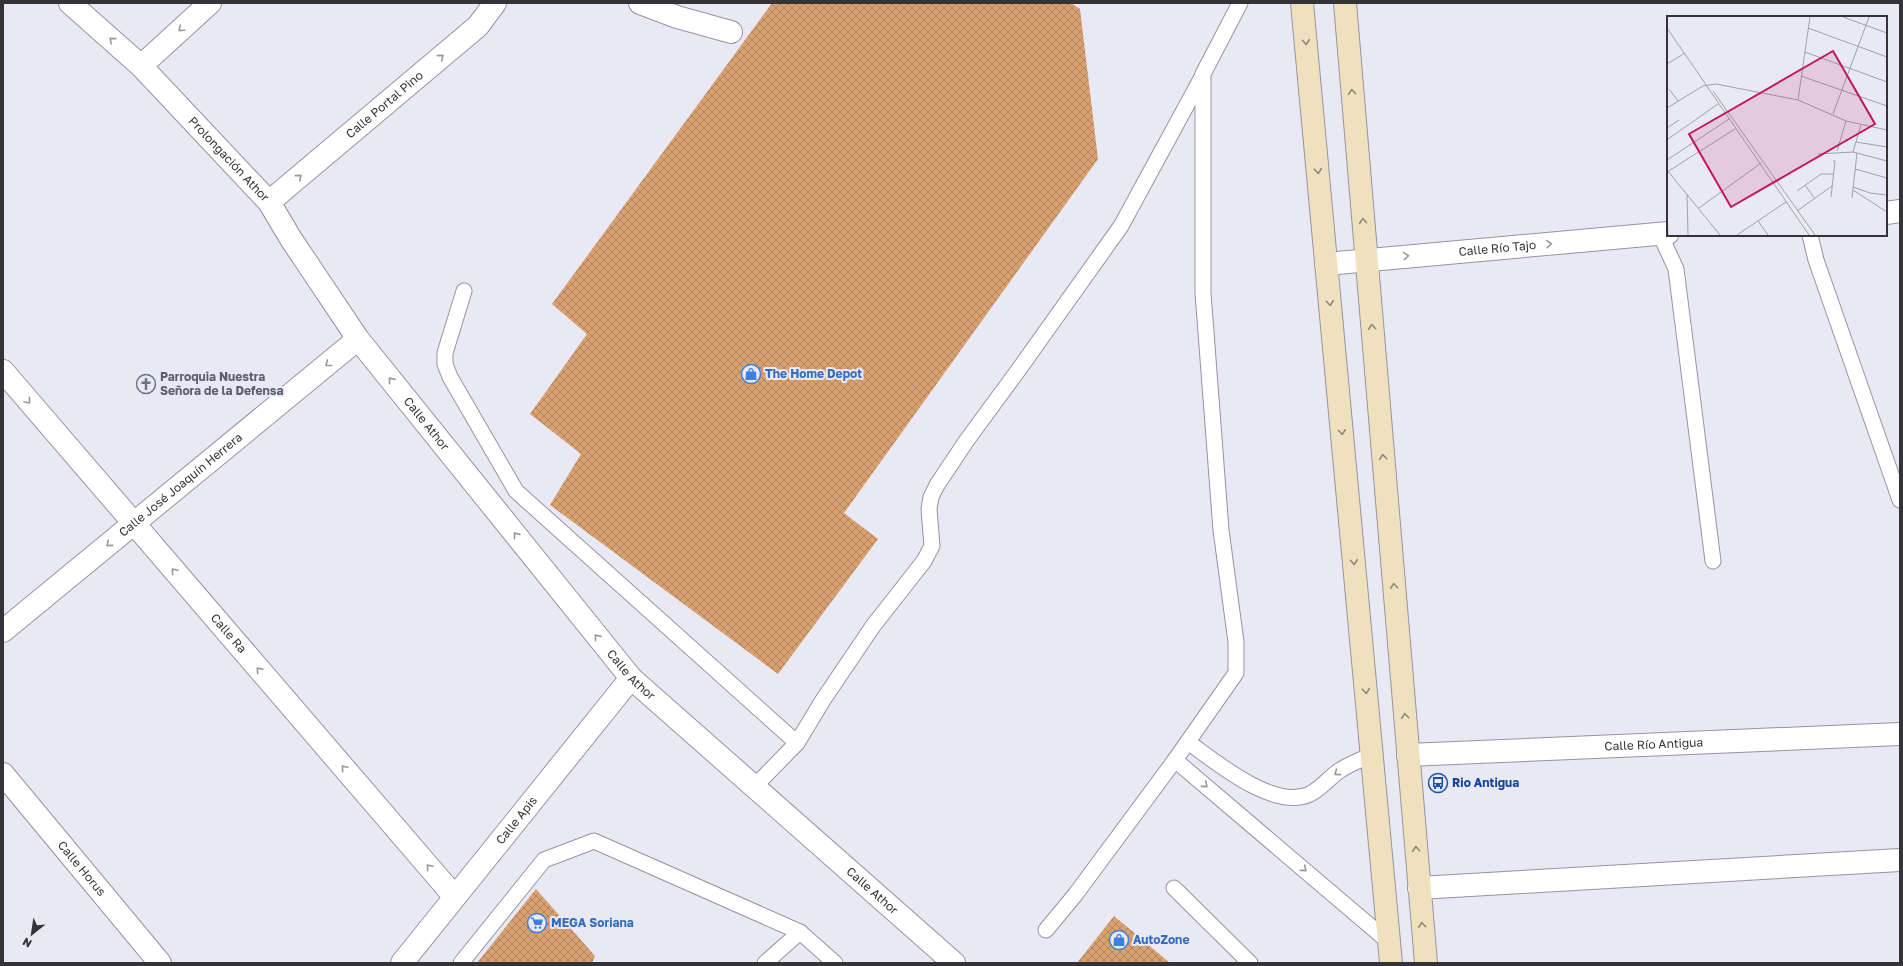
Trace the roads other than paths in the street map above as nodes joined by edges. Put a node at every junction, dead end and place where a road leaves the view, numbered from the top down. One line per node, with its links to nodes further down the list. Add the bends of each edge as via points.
1 (70, 3): 9 (street, Prolongación Athor, one-way to 1)
2 (210, 3): 9 (street, one-way to 9)
3 (495, 3): 11 (street, Calle Portal Pino, one-way to 3, via 478,26)
4 (640, 3): 8 (street, via 677,17)
5 (1240, 3): 10 (lane)
6 (1302, 3): 17 (main road, one-way to 17)
7 (1345, 3): 16 (main road, one-way to 7)
8 (731, 32)
9 (142, 66): 11 (street, Prolongación Athor)
10 (1203, 74): 27 (lane, via 1203,294 1221,530 1236,642 1236,673); 28 (lane, via 1121,226 937,485 929,509 932,546 924,561 873,626)
11 (269, 202): 19 (street, Prolongación Athor)
12 (1900, 212): 13 (street)
13 (1887, 213)
14 (1664, 233): 16 (street, Calle Río Tajo, one-way to 14); 23 (lane, via 1676,269)
15 (1810, 236): 21 (lane, via 1816,260)
16 (1367, 260): 17 (street, Calle Río Tajo); 30 (main road, one-way to 16)
17 (1326, 264): 29 (main road, one-way to 29)
18 (464, 290): 28 (lane, via 445,353 445,364 516,491)
19 (358, 340): 22 (street, Calle José Joaquín Herrera, one-way to 22); 25 (street, Calle Athor, one-way to 19)
20 (3, 371): 22 (street, Calle Ra, one-way to 22)
21 (1900, 500)
22 (133, 524): 24 (street, Calle José Joaquín Herrera, one-way to 24); 37 (street, Calle Ra, one-way to 22)
23 (1713, 561)
24 (3, 631)
25 (630, 678): 33 (street, Calle Athor); 37 (street, Calle Apis)
26 (1900, 734): 30 (street, Calle Río Antigua)
27 (1188, 742): 29 (lane, one-way to 27, via 1339,771 1310,794 1290,798 1256,787); 31 (lane)
28 (797, 743): 33 (lane)
29 (1372, 755): 40 (main road)
30 (1408, 755): 36 (main road, one-way to 30)
31 (1175, 760): 38 (lane); 40 (lane, one-way to 40)
32 (3, 774): 41 (street, Calle Horus)
33 (754, 787): 46 (street, Calle Athor)
34 (1900, 860): 36 (street)
35 (1174, 888): 47 (lane)
36 (1419, 888): 48 (main road, one-way to 36)
37 (454, 896): 42 (street, Calle Apis)
38 (1046, 930)
39 (800, 932): 43 (lane, via 594,840 544,860); 44 (lane); 45 (lane)
40 (1390, 952)
41 (160, 963)
42 (402, 963)
43 (461, 963)
44 (765, 963)
45 (835, 963)
46 (954, 963)
47 (1250, 963)
48 (1426, 963)

